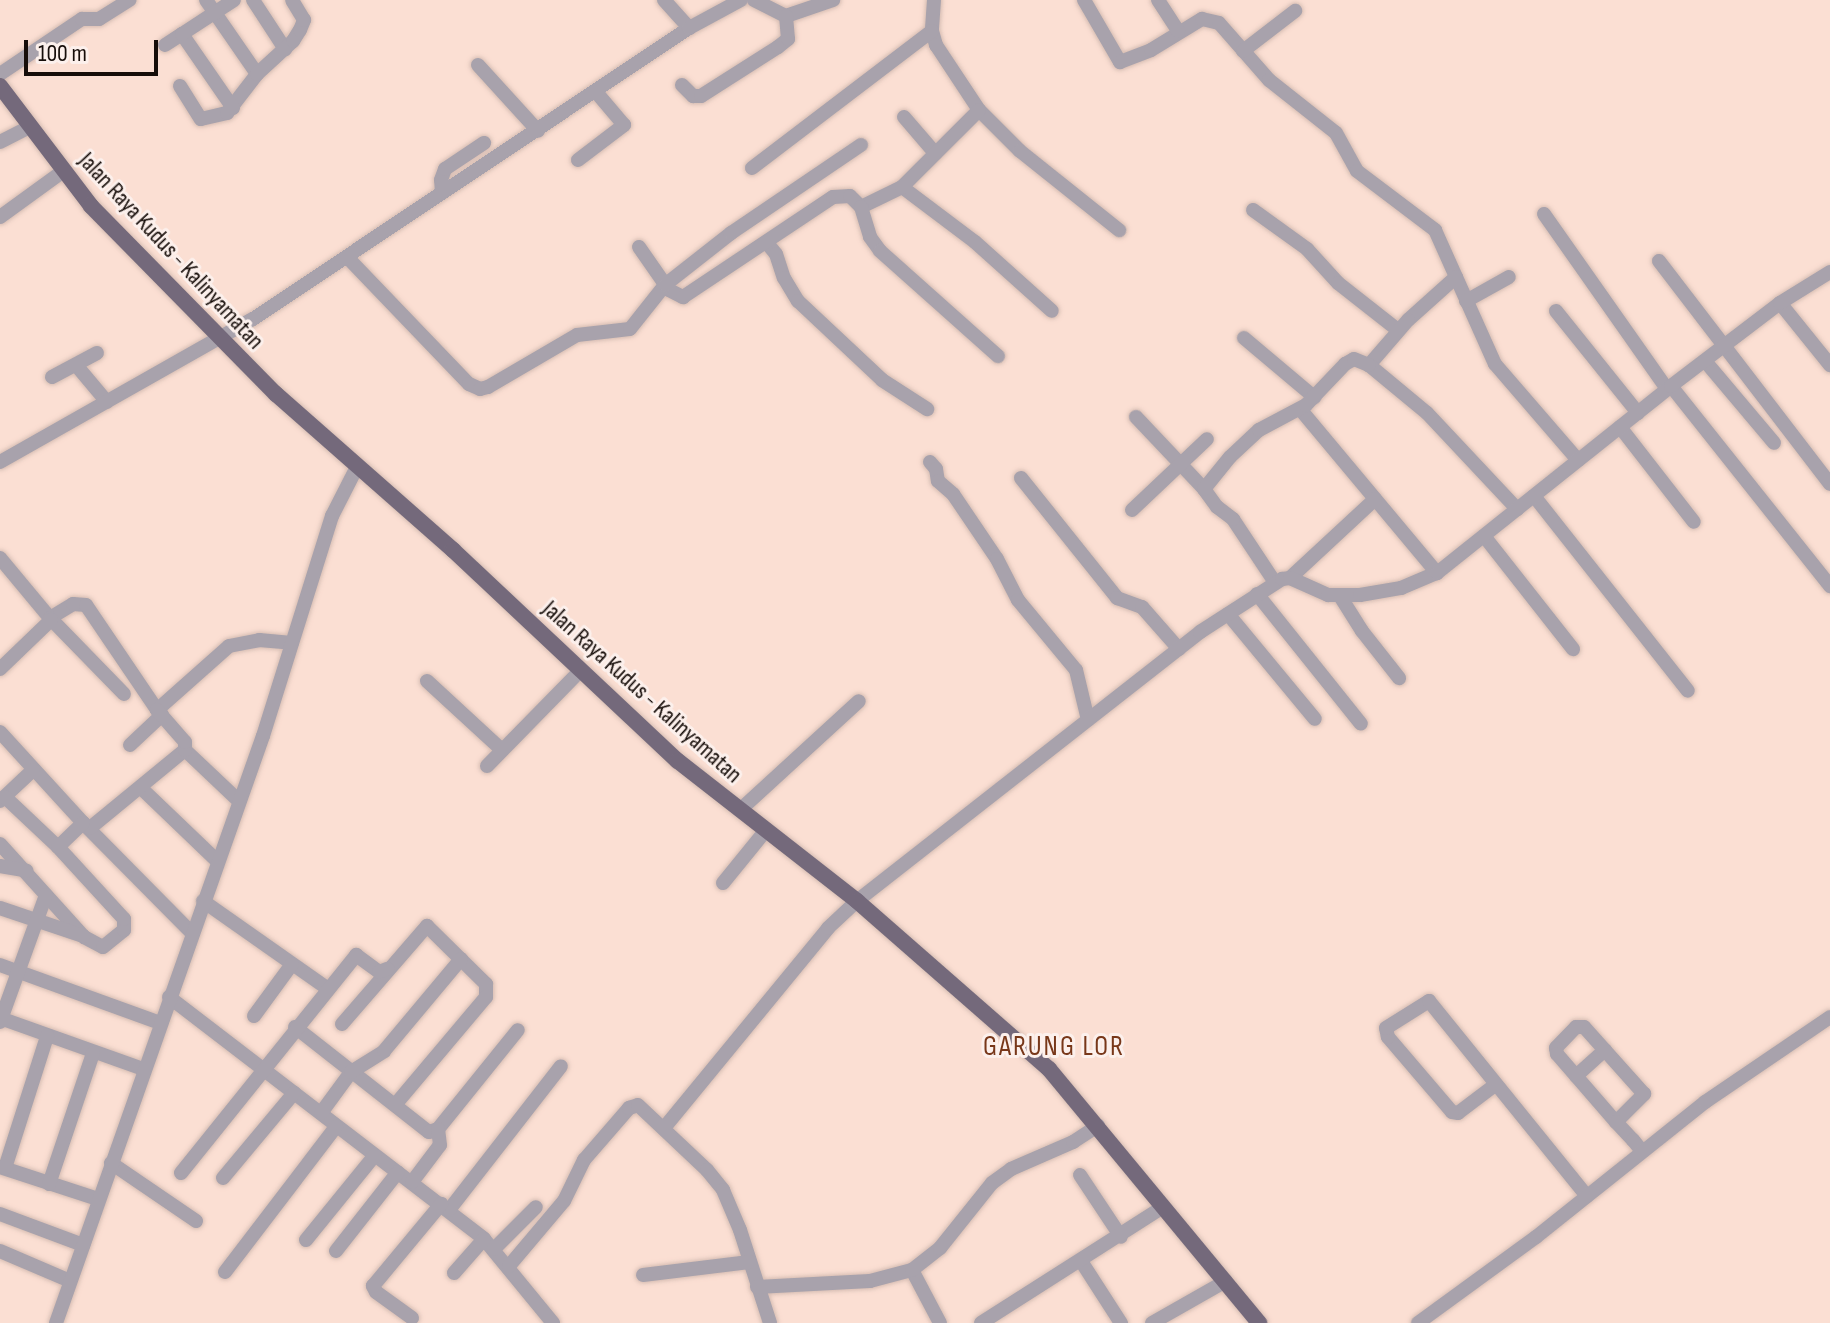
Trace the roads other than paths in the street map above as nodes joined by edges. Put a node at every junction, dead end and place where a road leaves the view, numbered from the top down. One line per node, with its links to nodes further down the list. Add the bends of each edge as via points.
1 (130, 0): 23 (street, via 99,19 82,19)
2 (234, 0): 12 (street)
3 (253, 0): 20 (street)
4 (292, 0): 20 (street, via 304,20)
5 (664, 0): 15 (street)
6 (741, 0): 15 (street)
7 (754, 0): 14 (street)
8 (833, 0): 14 (street)
9 (934, 0): 16 (street)
10 (1084, 0): 17 (street, via 1120,62 1151,50)
11 (1158, 0): 17 (street)
12 (210, 6): 18 (street); 24 (street)
13 (1295, 11): 21 (street)
14 (786, 16): 25 (street, via 788,39 778,47 701,96 693,96)
15 (689, 28): 28 (street)
16 (932, 31): 30 (street, via 941,55); 39 (street)
17 (1178, 31): 21 (street, via 1208,18)
18 (182, 34): 19 (street); 29 (street)
19 (165, 45)
20 (285, 49): 24 (street)
21 (1243, 51): 53 (street, via 1282,92 1336,133 1357,171 1428,222)
22 (478, 65): 33 (street)
23 (0, 74)
24 (257, 74): 29 (street)
25 (682, 85)
26 (0, 86): 32 (main road, Jalan Raya Kudus - Kalinyamatan)
27 (180, 86): 29 (street, via 201,119 221,117)
28 (597, 93): 33 (street); 38 (street, via 624,125)
29 (233, 108)
30 (979, 110): 37 (street); 47 (street, via 1020,151)
31 (904, 117): 37 (street)
32 (29, 127): 34 (street); 40 (main road, Jalan Raya Kudus - Kalinyamatan)
33 (538, 131): 42 (street)
34 (0, 142)
35 (484, 143): 42 (street, via 445,169)
36 (861, 145): 55 (street)
37 (935, 153): 41 (street)
38 (578, 160)
39 (752, 168)
40 (62, 172): 46 (street); 62 (main road, Jalan Raya Kudus - Kalinyamatan)
41 (902, 187): 43 (street); 58 (street, via 975,242)
42 (442, 193): 50 (street)
43 (861, 207): 48 (street, via 850,196 833,197); 65 (street, via 880,251)
44 (1253, 210): 60 (street, via 1307,249 1338,283)
45 (1544, 214): 71 (street)
46 (0, 217)
47 (1119, 230)
48 (767, 243): 55 (street, via 693,293 676,296); 74 (street, via 798,301 882,380)
49 (639, 247): 55 (street)
50 (347, 257): 55 (street, via 469,384 480,389 512,376 577,335 630,329); 62 (street)
51 (1659, 261): 63 (street)
52 (1830, 272): 57 (street)
53 (1456, 277): 56 (street); 60 (street)
54 (1509, 277): 56 (street)
55 (665, 285)
56 (1466, 301): 81 (street, via 1495,364)
57 (1780, 303): 63 (street); 69 (street)
58 (1052, 311)
59 (1556, 311): 76 (street)
60 (1398, 330): 68 (street)
61 (1244, 338): 72 (street)
62 (219, 339): 73 (street); 85 (main road, Jalan Raya Kudus - Kalinyamatan)
63 (1725, 347): 66 (street); 87 (street)
64 (97, 353): 67 (street)
65 (998, 356)
66 (1705, 361): 71 (street); 80 (street)
67 (76, 365): 70 (street); 73 (street)
68 (1369, 365): 72 (street, via 1354,359 1345,364); 91 (street, via 1427,413)
69 (1830, 365)
70 (52, 377)
71 (1669, 387): 76 (street); 99 (street)
72 (1314, 397): 75 (street)
73 (107, 402): 82 (street)
74 (927, 409)
75 (1300, 409): 88 (street, via 1259,430); 90 (street)
76 (1638, 413): 78 (street)
77 (1136, 417): 84 (street)
78 (1620, 427): 81 (street); 93 (street)
79 (1207, 439): 84 (street)
80 (1774, 443)
81 (1578, 460): 89 (street)
82 (0, 462)
83 (930, 462): 116 (street, via 938,481 953,494 997,559 1018,600 1076,670)
84 (1181, 465): 88 (street); 92 (street)
85 (357, 467): 104 (street, via 332,516); 108 (main road, Jalan Raya Kudus - Kalinyamatan, via 453,550)
86 (1021, 478): 105 (street, via 1117,598 1142,607)
87 (1830, 484)
88 (1204, 489): 98 (street, via 1233,519)
89 (1534, 496): 91 (street); 111 (street)
90 (1375, 499): 96 (street); 97 (street)
91 (1517, 509): 94 (street)
92 (1132, 510)
93 (1694, 522)
94 (1484, 536): 96 (street); 106 (street)
95 (0, 558): 103 (street)
96 (1437, 573): 101 (street, via 1381,593)
97 (1290, 578): 98 (street); 101 (street, via 1317,592)
98 (1274, 581): 100 (street)
99 (1830, 586)
100 (1257, 594): 102 (street); 117 (street)
101 (1340, 596): 109 (street)
102 (1228, 614): 105 (street); 115 (street)
103 (50, 619): 107 (street); 112 (street); 114 (street, via 73,604 86,605)
104 (292, 643): 114 (street, via 259,640 229,646); 126 (street)
105 (1179, 649): 116 (street)
106 (1573, 649)
107 (0, 669)
108 (579, 672): 121 (street); 127 (main road, Jalan Raya Kudus - Kalinyamatan)
109 (1399, 678)
110 (427, 681): 121 (street)
111 (1688, 691)
112 (124, 694)
113 (859, 701): 127 (street)
114 (160, 712): 119 (street); 120 (street, via 185,742)
115 (1315, 719)
116 (1088, 720): 138 (street)
117 (1361, 724)
118 (3, 740): 123 (street)
119 (130, 745)
120 (185, 750): 124 (street); 126 (street)
121 (502, 750): 122 (street)
122 (487, 766)
123 (33, 770): 125 (street); 128 (street)
124 (141, 788): 128 (street); 132 (street)
125 (3, 799): 131 (street)
126 (239, 801): 132 (street)
127 (740, 810): 129 (main road, Jalan Raya Kudus - Kalinyamatan)
128 (86, 826): 131 (street); 141 (street)
129 (766, 830): 135 (street); 138 (main road, Jalan Raya Kudus - Kalinyamatan)
130 (0, 844): 134 (street)
131 (58, 847): 142 (street, via 127,924 103,947)
132 (217, 861): 137 (street)
133 (0, 866): 134 (street)
134 (27, 871): 136 (street)
135 (723, 883)
136 (46, 895): 140 (street); 142 (street)
137 (203, 901): 141 (street); 144 (street)
138 (857, 901): 170 (main road, Jalan Raya Kudus - Kalinyamatan, via 1039,1060); 172 (street, via 828,928)
139 (0, 908): 140 (street)
140 (35, 920): 142 (street); 147 (street)
141 (192, 933): 149 (street)
142 (84, 937)
143 (461, 959): 146 (street, via 427,926); 163 (street, via 384,1051); 167 (street, via 486,984 486,997)
144 (292, 964): 148 (street); 150 (street)
145 (0, 965): 147 (street)
146 (387, 969): 148 (street, via 379,972 356,955); 154 (street)
147 (17, 971): 152 (street); 153 (street)
148 (328, 989): 155 (street)
149 (169, 997): 153 (street); 162 (street)
150 (254, 1016)
151 (1830, 1017): 174 (street)
152 (0, 1019): 157 (street)
153 (160, 1023): 161 (street)
154 (342, 1024)
155 (295, 1027): 162 (street); 163 (street)
156 (518, 1030): 173 (street)
157 (47, 1036): 159 (street); 177 (street)
158 (1605, 1050): 164 (street); 164 (street, via 1584,1027 1576,1027 1555,1051); 169 (street, via 1644,1096)
159 (93, 1053): 161 (street); 183 (street)
160 (561, 1066): 186 (street)
161 (143, 1069): 176 (street)
162 (265, 1069): 166 (street); 179 (street)
163 (351, 1072): 167 (street); 168 (street)
164 (1576, 1076): 169 (street)
165 (1495, 1085): 165 (street, via 1429,1001 1386,1028 1452,1112 1458,1113); 184 (street)
166 (294, 1093): 168 (street); 181 (street)
167 (395, 1105): 173 (street, via 424,1129)
168 (321, 1113): 171 (street)
169 (1616, 1122): 174 (street)
170 (1098, 1126): 188 (main road, Jalan Raya Kudus - Kalinyamatan); 200 (street, via 992,1183 940,1248)
171 (336, 1127): 175 (street); 201 (street)
172 (664, 1128): 198 (street, via 723,1190); 199 (street, via 642,1107 629,1108 584,1160 560,1208)
173 (438, 1129): 182 (street, via 440,1145)
174 (1642, 1151): 184 (street)
175 (375, 1155): 178 (street); 192 (street)
176 (111, 1163): 185 (street); 190 (street)
177 (2, 1167): 183 (street)
178 (398, 1172): 182 (street); 196 (street)
179 (181, 1173)
180 (1080, 1175): 191 (street)
181 (223, 1178)
182 (412, 1182): 186 (street)
183 (49, 1184): 185 (street)
184 (1587, 1196): 216 (street)
185 (98, 1199): 194 (street)
186 (445, 1207): 193 (street); 207 (street, via 373,1286)
187 (536, 1207): 193 (street)
188 (1163, 1207): 191 (street); 205 (main road, Jalan Raya Kudus - Kalinyamatan)
189 (0, 1214): 194 (street)
190 (196, 1221)
191 (1121, 1237): 197 (street)
192 (306, 1240)
193 (489, 1244): 199 (street); 202 (street)
194 (83, 1245): 204 (street)
195 (0, 1251): 204 (street)
196 (336, 1251)
197 (1081, 1261): 212 (street); 213 (street)
198 (749, 1262): 203 (street); 206 (street)
199 (509, 1266): 209 (street)
200 (912, 1270): 206 (street, via 870,1281); 211 (street)
201 (225, 1272)
202 (454, 1273)
203 (643, 1275)
204 (70, 1281): 208 (street)
205 (1226, 1281): 214 (street); 215 (main road, Jalan Raya Kudus - Kalinyamatan)
206 (757, 1287): 210 (street)
207 (412, 1318)
208 (56, 1323)
209 (553, 1323)
210 (770, 1323)
211 (940, 1323)
212 (981, 1323)
213 (1121, 1323)
214 (1152, 1323)
215 (1259, 1323)
216 (1418, 1323)

